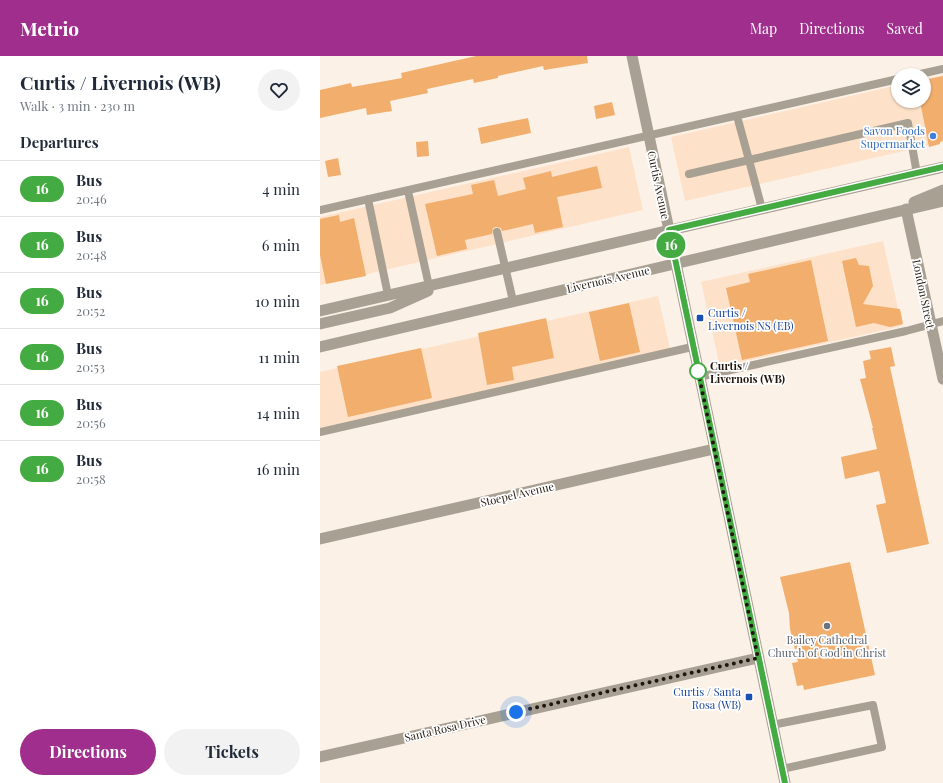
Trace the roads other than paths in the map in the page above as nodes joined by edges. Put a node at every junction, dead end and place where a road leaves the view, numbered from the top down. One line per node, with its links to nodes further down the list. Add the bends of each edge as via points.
1 (632, 56): 6 (street, Curtis Avenue)
2 (943, 69): 3 (lane)
3 (931, 72)
4 (891, 81): 5 (lane)
5 (737, 116): 6 (lane); 7 (lane)
6 (649, 136): 11 (lane); 19 (street, Curtis Avenue)
7 (749, 160): 9 (lane); 10 (lane, via 908,123); 15 (lane)
8 (943, 168): 10 (street)
9 (689, 174)
10 (917, 174): 15 (street)
11 (408, 190): 13 (lane); 24 (lane)
12 (943, 190): 18 (street)
13 (368, 200): 17 (lane); 25 (lane)
14 (943, 201): 16 (street, Livernois Avenue)
15 (762, 209): 19 (street)
16 (906, 209): 18 (street, Livernois Avenue); 30 (street, London Street)
17 (320, 210)
18 (885, 214): 21 (street, Livernois Avenue)
19 (669, 230): 21 (street, Curtis Avenue); 22 (street)
20 (497, 232): 22 (lane)
21 (675, 263): 26 (street, Livernois Avenue); 32 (street, Curtis Avenue)
22 (505, 268): 23 (street); 26 (lane)
23 (453, 280): 24 (street); 29 (street, via 390,308)
24 (429, 286): 25 (street)
25 (388, 295): 27 (street)
26 (512, 301): 31 (street, Livernois Avenue)
27 (320, 311)
28 (943, 321): 30 (lane)
29 (320, 324)
30 (931, 324): 33 (lane); 34 (street, London Street)
31 (320, 347)
32 (692, 347): 33 (street, Curtis Avenue); 35 (lane)
33 (699, 377): 36 (street, Curtis Avenue)
34 (943, 379)
35 (320, 432)
36 (714, 449): 37 (street, Stoepel Avenue); 38 (street, Curtis Avenue)
37 (320, 539)
38 (758, 658): 39 (street, Curtis Avenue); 40 (street, Santa Rosa Drive)
39 (772, 725): 41 (street, Curtis Avenue); 41 (lane, via 873,704 882,747)
40 (320, 757)
41 (782, 769): 42 (street, Curtis Avenue)
42 (784, 783)

